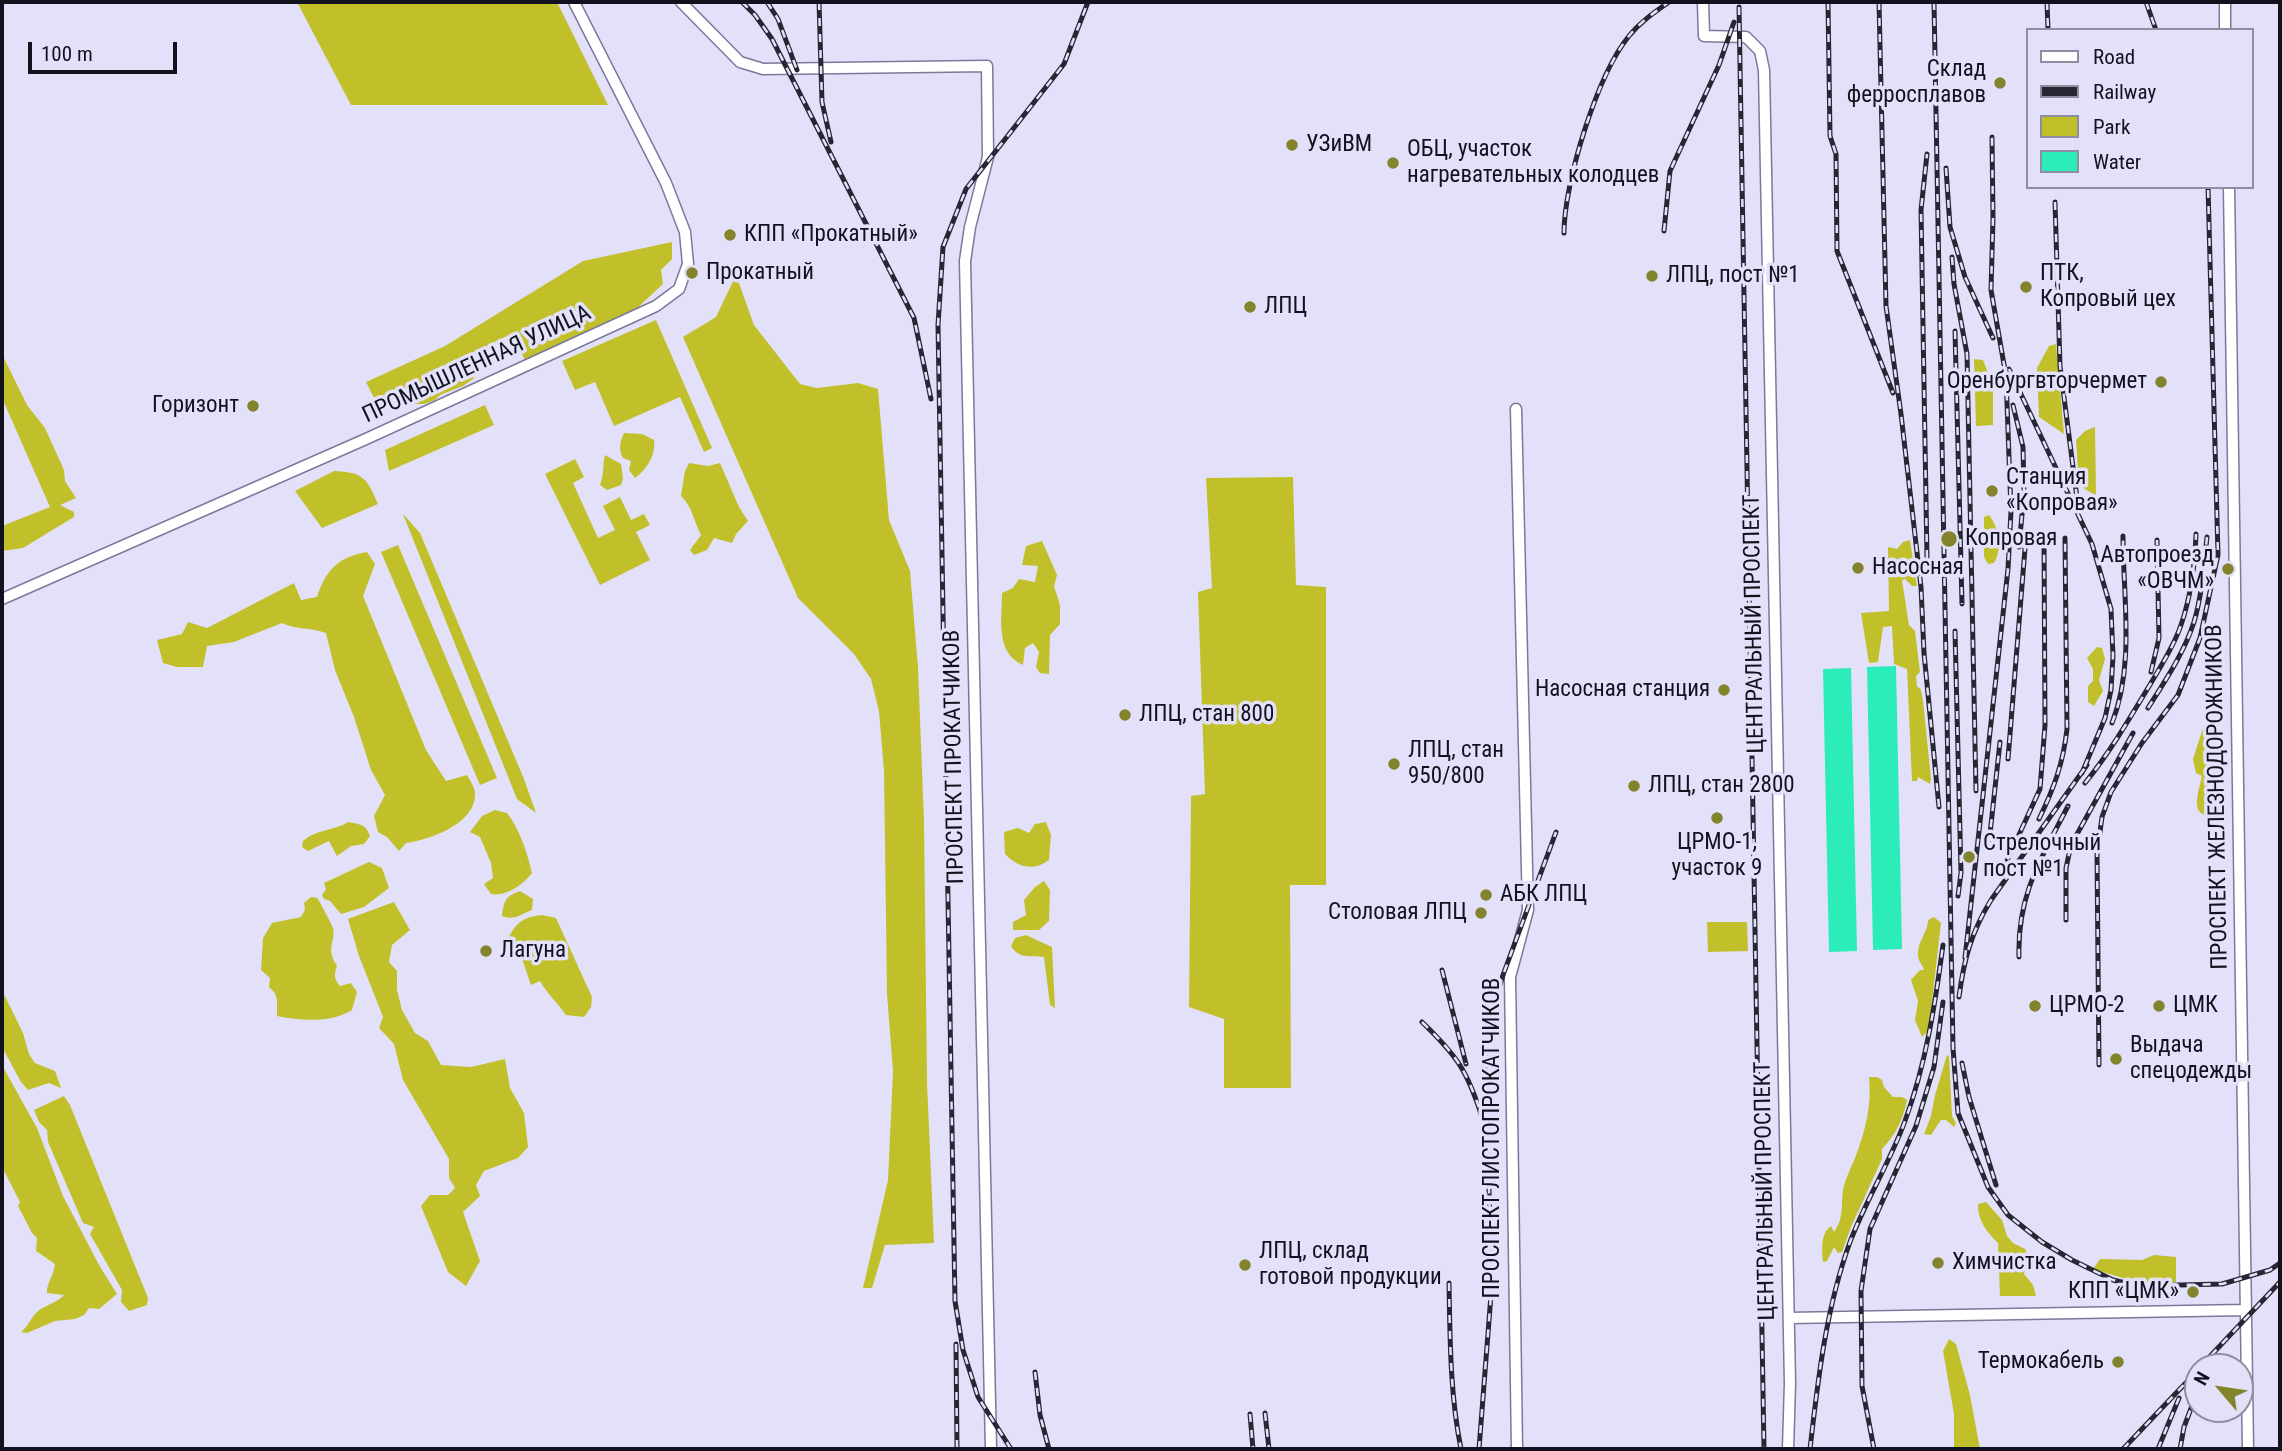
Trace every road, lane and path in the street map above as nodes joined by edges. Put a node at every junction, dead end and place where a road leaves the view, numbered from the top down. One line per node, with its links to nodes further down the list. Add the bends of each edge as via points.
1 (574, 2): 8 (street, ПРОМЫШЛЕННАЯ УЛИЦА, via 666,183 685,232 688,264 679,289 656,306 366,439)
2 (681, 2): 11 (street, ПРОСПЕКТ ПРОКАТЧИКОВ, via 740,62 763,69 987,66 988,157 965,261)
3 (1703, 2): 10 (street, ЦЕНТРАЛЬНЫЙ ПРОСПЕКТ, via 1704,36 1746,37 1760,51 1765,70)
4 (2225, 2): 5 (street)
5 (2225, 28)
6 (2229, 189): 9 (street, ПРОСПЕКТ ЖЕЛЕЗНОДОРОЖНИКОВ)
7 (1516, 409): 12 (street, ПРОСПЕКТ ЛИСТОПРОКАТЧИКОВ, via 1528,910 1510,977)
8 (2, 599)
9 (2245, 1310): 10 (street); 14 (street, ПРОСПЕКТ ЖЕЛЕЗНОДОРОЖНИКОВ)
10 (1789, 1318): 13 (street, ЦЕНТРАЛЬНЫЙ ПРОСПЕКТ)
11 (991, 1449)
12 (1517, 1449)
13 (1788, 1449)
14 (2248, 1449)

